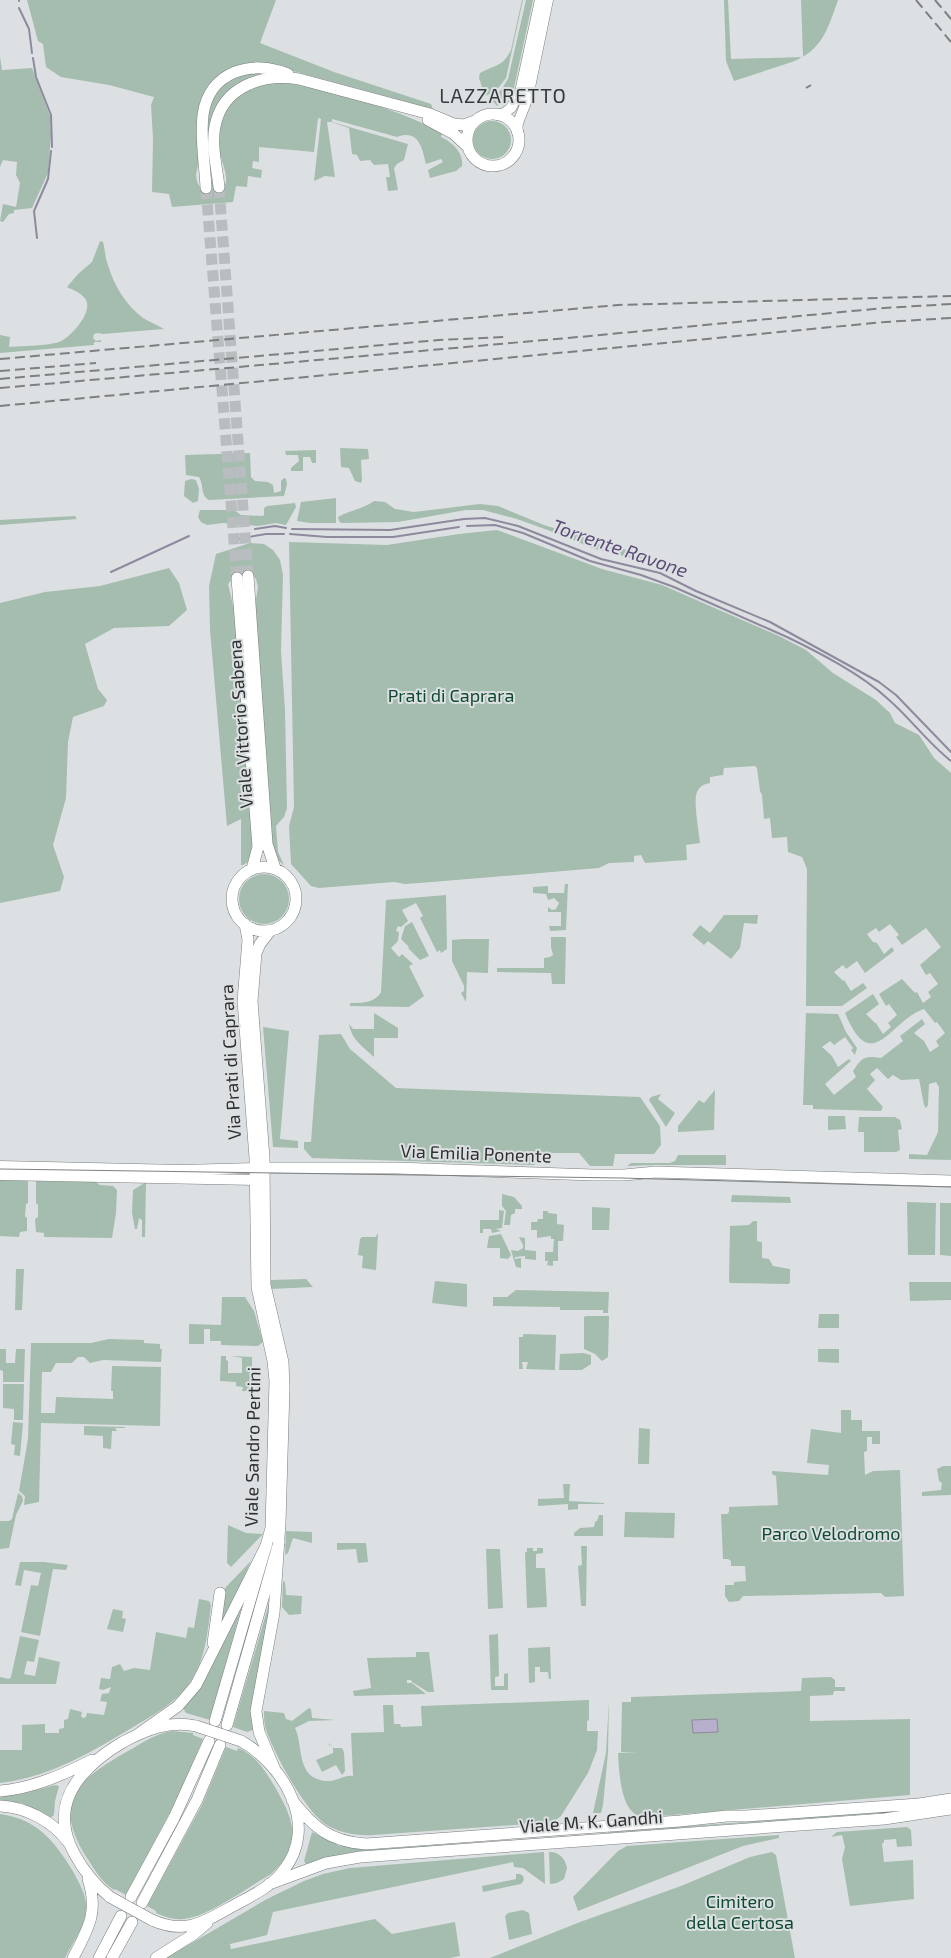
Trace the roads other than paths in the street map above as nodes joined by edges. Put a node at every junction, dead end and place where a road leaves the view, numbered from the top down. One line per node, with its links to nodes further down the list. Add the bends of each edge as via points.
1 (540, 0): 5 (main road, via 520,92 510,109)
2 (548, 0): 7 (main road, via 528,97)
3 (299, 79): 4 (main road); 9 (main road, via 277,77 255,81 239,89 224,105 215,130); 10 (main road, via 276,69 245,68 232,73 215,87 203,116)
4 (409, 109): 6 (main road, via 459,125); 8 (main road, via 452,132)
5 (497, 115): 6 (main road); 7 (main road, via 510,121)
6 (475, 121): 8 (main road, via 467,134)
7 (517, 132): 8 (main road, via 515,154 500,165 479,163)
8 (468, 147)
9 (219, 187)
10 (206, 188)
11 (275, 868): 12 (main road); 12 (main road, Viale Vittorio Sabena, via 267,844 243,577 258,846); 14 (main road, via 291,882 295,903 289,918)
12 (252, 869): 13 (main road, via 238,881 232,896 235,914)
13 (245, 924): 14 (main road, via 260,931); 16 (main road, Via Prati di Caprara, via 248,940 243,1002)
14 (270, 931): 16 (main road, Via Prati di Caprara, via 256,954 252,1001)
15 (0, 1166): 16 (main road, Via Emilia Ponente)
16 (260, 1174): 17 (main road, Via Emilia Ponente); 18 (main road, Via Emilia Ponente, via 396,1168); 19 (main road, Viale Sandro Pertini, via 265,1285 284,1377); 20 (main road, Viale Sandro Pertini, via 256,1287 275,1381 271,1525)
17 (0, 1175)
18 (951, 1181)
19 (279, 1542): 20 (main road, Viale Sandro Pertini, via 221,1723); 25 (main road, Viale Sandro Pertini, via 273,1623 256,1711 259,1732)
20 (266, 1546): 22 (main road)
21 (220, 1593): 22 (main road)
22 (211, 1655): 23 (main road, via 186,1698)
23 (137, 1735): 24 (main road); 25 (main road, bridge, via 172,1724 196,1726 240,1741)
24 (104, 1754): 26 (main road, via 56,1777); 32 (main road, via 80,1777 68,1796 64,1824)
25 (275, 1770): 28 (main road)
26 (0, 1791)
27 (951, 1799): 30 (main road)
28 (292, 1800): 30 (main road, Viale M. K. Gandhi, via 305,1818 324,1833 351,1843 366,1844 696,1818); 34 (main road, via 299,1822 298,1842 286,1868)
29 (0, 1806): 32 (main road, via 19,1808 39,1818 58,1831)
30 (919, 1809): 31 (main road); 34 (main road, Viale M. K. Gandhi, via 865,1820 360,1857 326,1863)
31 (951, 1809)
32 (71, 1848): 33 (main road)
33 (86, 1873): 38 (main road, bridge, via 110,1896 164,1925 183,1927); 40 (main road, via 93,1894 93,1911)
34 (269, 1884): 38 (main road)
35 (131, 1898): 36 (main road, via 214,1743 197,1800)
36 (142, 1903)
37 (121, 1916): 41 (main road)
38 (214, 1917): 43 (main road)
39 (132, 1922): 42 (main road)
40 (73, 1958)
41 (99, 1958)
42 (112, 1958)
43 (156, 1958)

